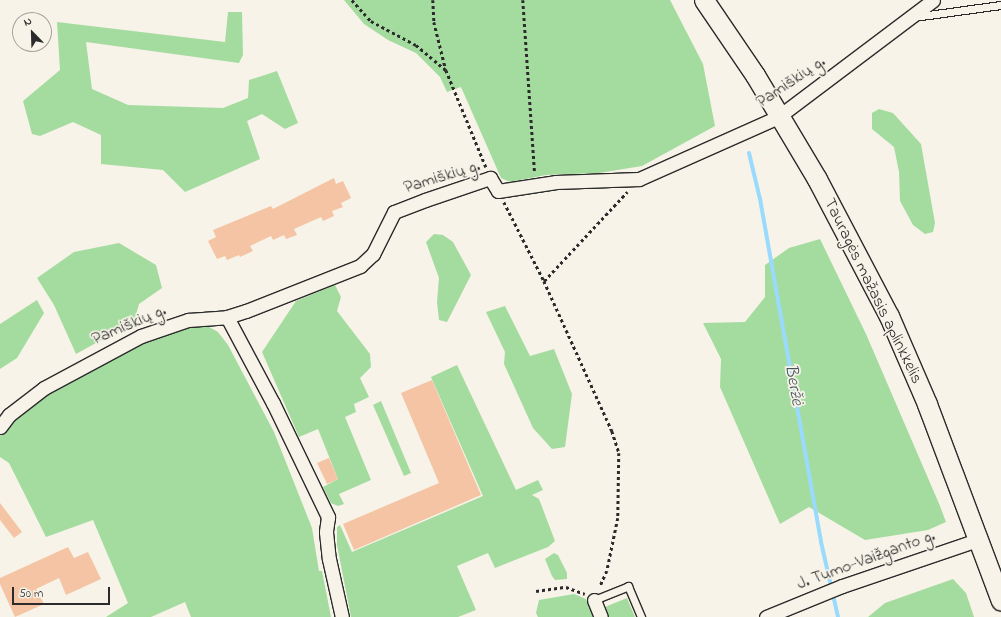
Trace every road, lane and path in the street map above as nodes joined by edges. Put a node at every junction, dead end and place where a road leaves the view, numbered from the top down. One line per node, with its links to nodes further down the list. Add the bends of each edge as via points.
1 (352, 0): 8 (path, via 371,22 416,45)
2 (433, 0): 8 (path, via 434,22)
3 (524, 0): 12 (path)
4 (704, 0): 9 (main road, Tauragės mažasis aplinkkelis, via 755,75)
5 (932, 0): 7 (street, Pamiškių g.)
6 (1001, 5): 7 (lane)
7 (912, 17): 9 (street, Pamiškių g.)
8 (446, 70): 10 (path)
9 (778, 117): 11 (street, Pamiškių g.); 17 (main road, Tauragės mažasis aplinkkelis, via 817,179 889,316)
10 (490, 178): 13 (street, Pamiškių g.); 15 (street, Pamiškių g., via 394,212 372,254 360,266 309,288)
11 (639, 179): 12 (street, Pamiškių g.); 14 (path)
12 (535, 184): 13 (street, Pamiškių g.)
13 (498, 191): 14 (path)
14 (544, 281): 19 (path, via 612,431 619,453 618,518 607,571)
15 (227, 317): 16 (street, Pamiškių g., via 175,323 112,349 24,402); 21 (street, via 274,403 328,517 326,532 329,559)
16 (0, 427)
17 (980, 539): 20 (main road, Tauragės mažasis aplinkkelis); 24 (street, J. Tumo-Vaižganto g., via 842,586)
18 (536, 591): 19 (path, via 566,587 580,591)
19 (594, 600): 22 (street); 23 (lane, via 628,586)
20 (1001, 601)
21 (342, 617)
22 (601, 617)
23 (641, 617)
24 (766, 617)

